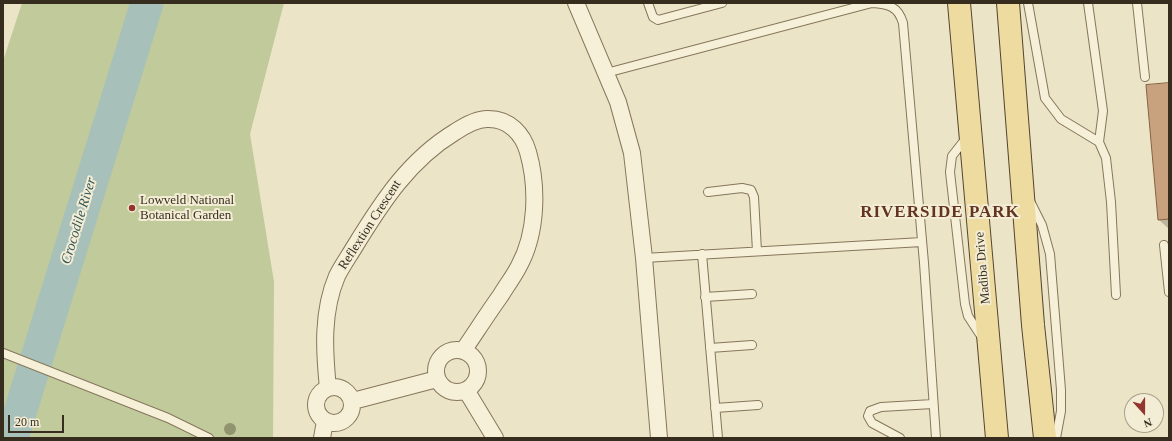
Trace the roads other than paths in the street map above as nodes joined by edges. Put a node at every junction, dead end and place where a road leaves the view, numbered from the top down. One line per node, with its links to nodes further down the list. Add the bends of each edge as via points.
1 (648, 3): 2 (lane, via 653,17 658,20)
2 (722, 3)
3 (959, 3): 42 (main road, Madiba Drive)
4 (1008, 3): 12 (main road)
5 (1028, 3): 11 (lane, via 1045,98 1061,119)
6 (1088, 3): 11 (lane, via 1103,112)
7 (1137, 3): 10 (lane)
8 (578, 4): 9 (street)
9 (606, 73): 14 (lane, via 872,3 890,5 901,14 903,23); 18 (street, via 618,102 632,153)
10 (1145, 77)
11 (1099, 142): 21 (lane, via 1106,158 1111,202)
12 (1023, 188): 43 (main road, via 1033,325); 44 (lane, via 1042,225 1050,254 1061,390 1061,411)
13 (708, 192): 16 (lane, via 742,188 751,190 754,197)
14 (922, 242): 16 (lane); 31 (lane)
15 (1164, 244): 19 (lane)
16 (757, 251): 17 (lane)
17 (702, 254): 18 (lane); 22 (lane)
18 (644, 258): 38 (street)
19 (1169, 292)
20 (752, 294): 22 (lane)
21 (1116, 295)
22 (706, 297): 24 (lane)
23 (752, 345): 24 (lane)
24 (710, 348): 33 (lane)
25 (463, 351): 27 (street, via 456,350 443,355 436,366); 28 (street, Reflextion Crescent, via 519,266 530,237 534,187 527,149 522,136 512,126 489,119 462,127 451,134 403,175 383,200 350,255 338,276 325,330); 29 (street, via 470,354 477,366 476,380)
26 (3, 353): 35 (lane, via 168,418)
27 (437, 379): 29 (street, via 446,390); 30 (street)
28 (328, 388): 30 (street, via 340,387 346,390); 34 (street, via 319,395 316,406 320,417)
29 (466, 390): 37 (street)
30 (353, 401): 34 (street, via 351,413 347,418 336,424)
31 (933, 404): 40 (lane, via 881,407 870,411 868,416 872,423); 41 (lane)
32 (758, 405): 33 (lane)
33 (715, 408): 39 (lane)
34 (325, 421): 36 (street)
35 (209, 438)
36 (322, 438)
37 (495, 438)
38 (659, 438)
39 (718, 438)
40 (900, 438)
41 (936, 438)
42 (997, 438)
43 (1045, 438)
44 (1056, 438)

